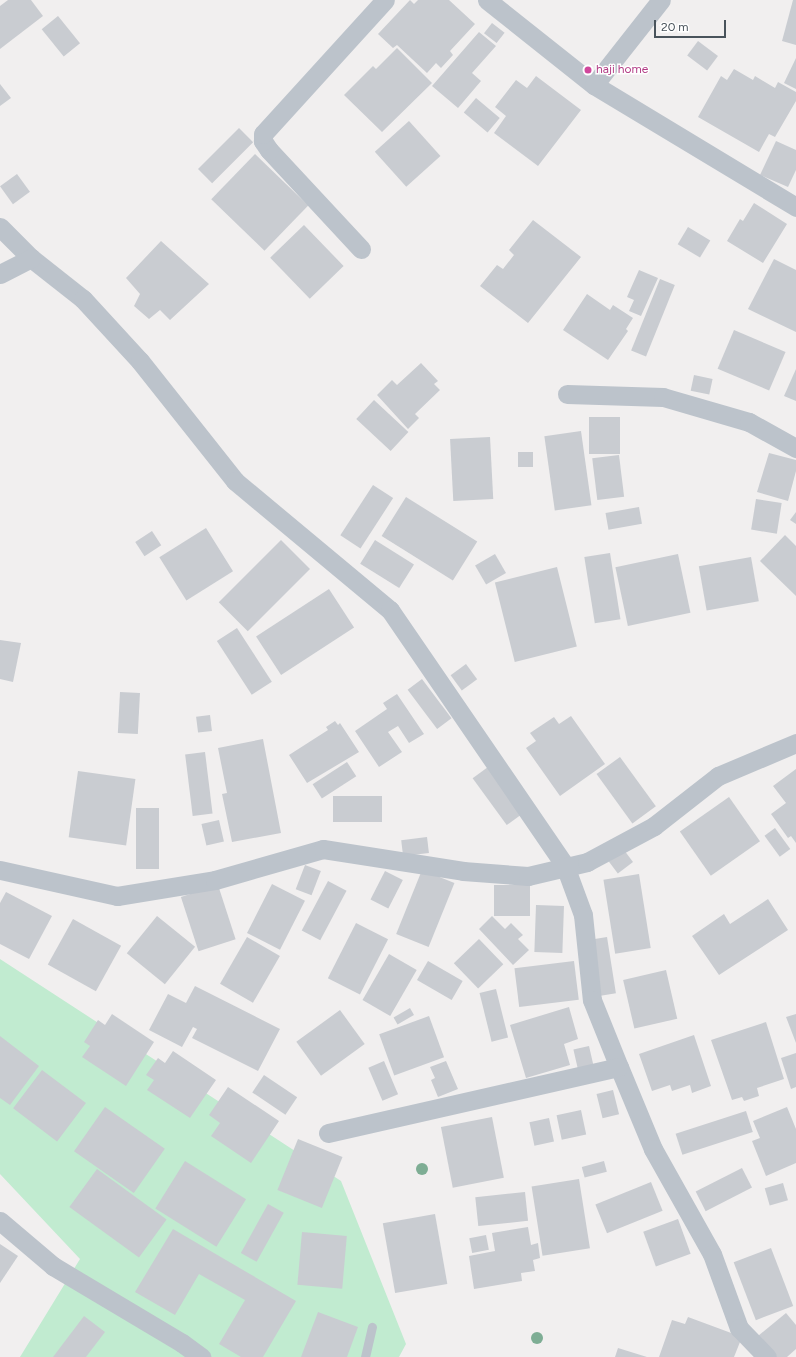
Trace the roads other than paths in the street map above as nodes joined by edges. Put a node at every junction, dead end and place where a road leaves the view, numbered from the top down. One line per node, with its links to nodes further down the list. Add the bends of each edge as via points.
1 (384, 0): 7 (street, via 263,134 263,141 269,150)
2 (487, 0): 4 (street)
3 (661, 0): 4 (street)
4 (594, 85): 5 (street)
5 (796, 208)
6 (0, 227): 8 (street)
7 (360, 250)
8 (31, 258): 9 (street); 13 (street, via 83,299 140,361 235,481 390,610)
9 (0, 274)
10 (567, 394): 11 (street, via 663,397 749,422)
11 (796, 448)
12 (796, 743): 13 (street, via 718,776 654,826 587,862)
13 (565, 866): 14 (street, via 528,876 463,871 323,850 215,880 117,896); 15 (street, via 583,915 592,1000)
14 (0, 870)
15 (619, 1067): 16 (street); 21 (street, via 653,1149 712,1254 739,1328)
16 (328, 1133)
17 (0, 1220): 19 (street, via 53,1266)
18 (372, 1327): 20 (lane)
19 (201, 1357)
20 (365, 1357)
21 (766, 1357)

